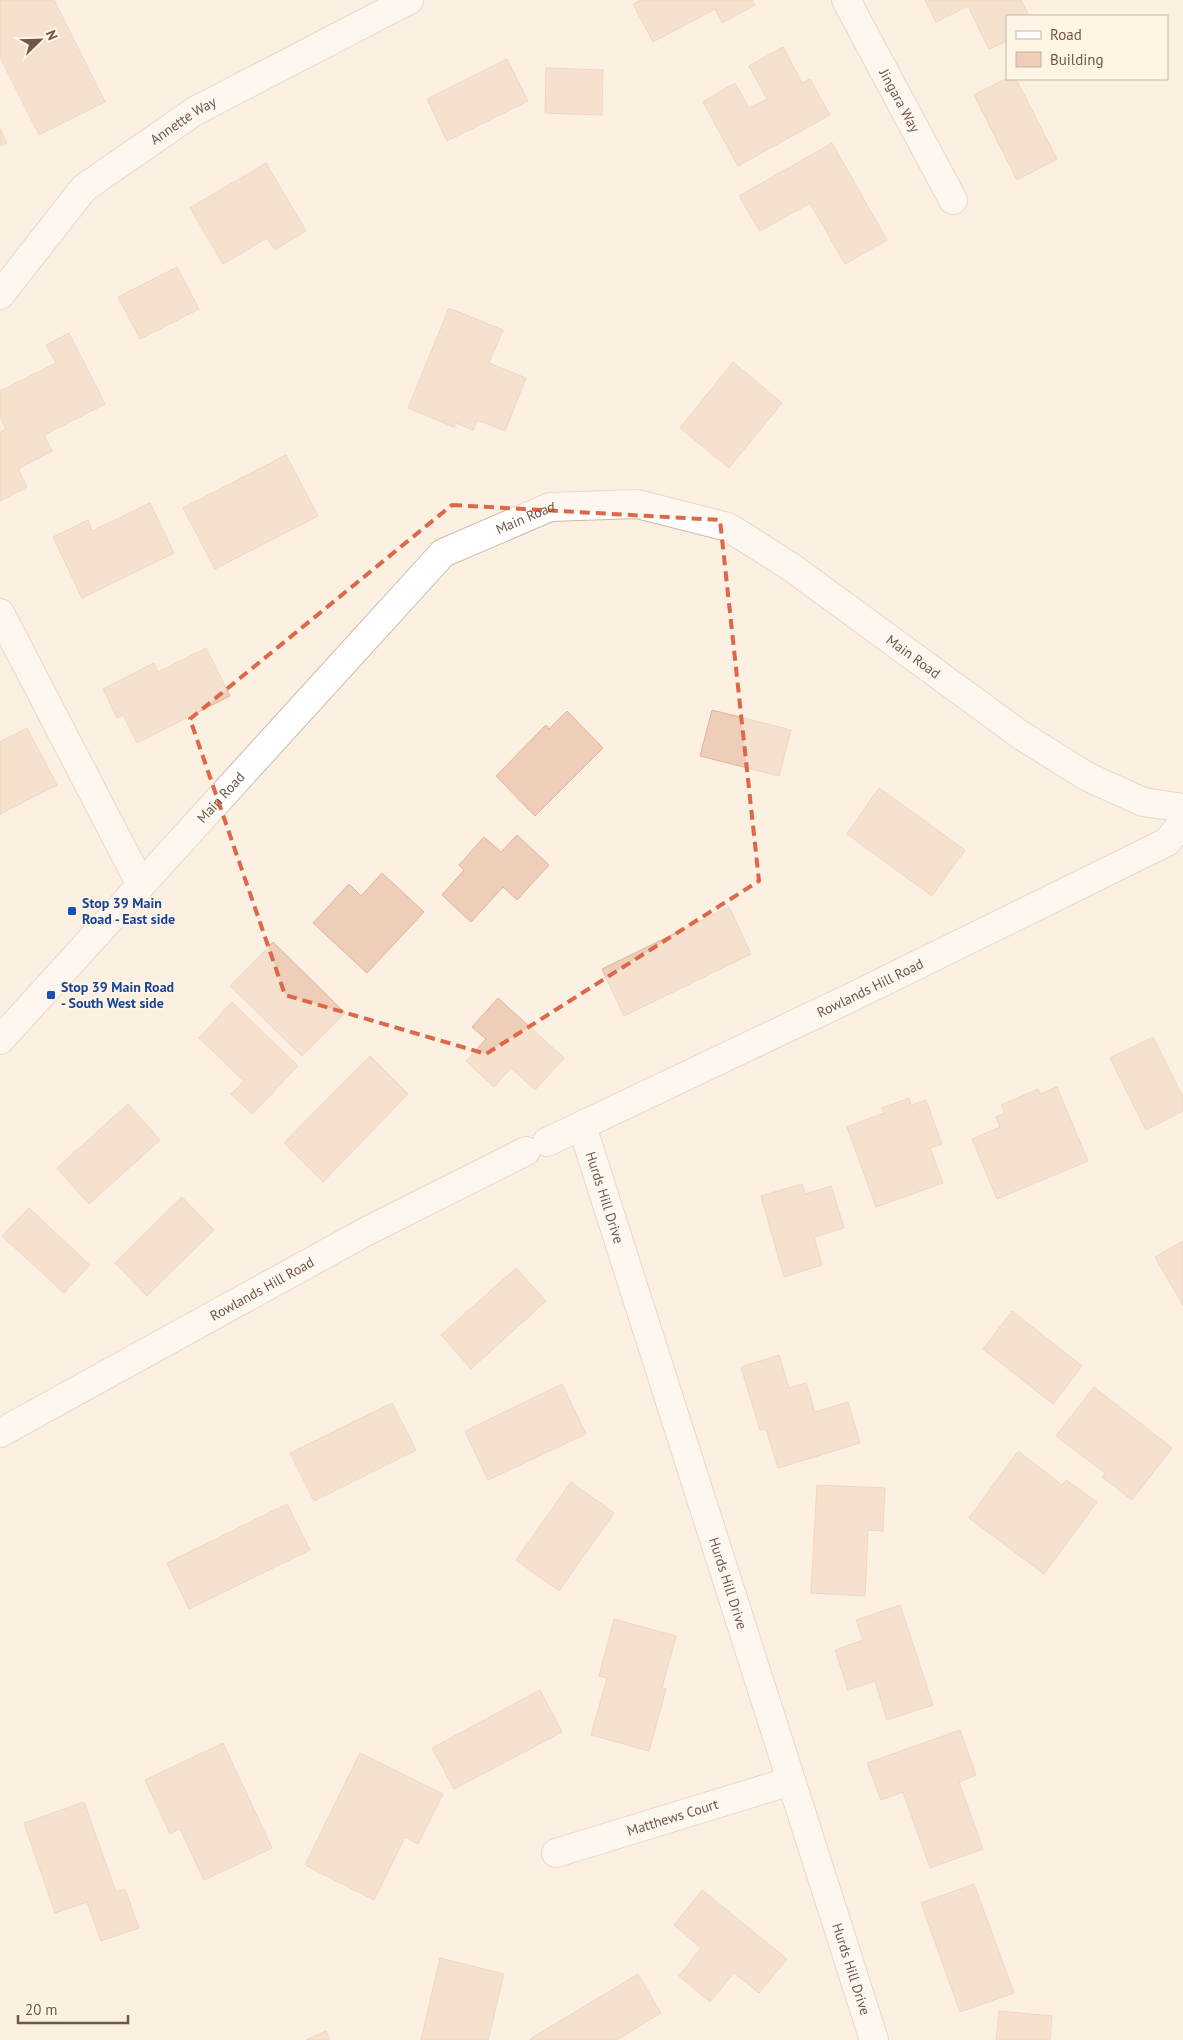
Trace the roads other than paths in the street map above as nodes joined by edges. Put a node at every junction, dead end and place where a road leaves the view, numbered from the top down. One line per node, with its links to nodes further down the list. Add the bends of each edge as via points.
1 (409, 0): 4 (street, Annette Way, via 195,111 84,188)
2 (846, 0): 3 (street, Jingara Way)
3 (954, 200)
4 (0, 295)
5 (0, 613): 8 (street)
6 (1183, 808): 8 (street, Main Road, via 1143,802 1088,777 1022,736 791,567 728,528 637,504 550,507 443,553)
7 (1183, 822): 10 (street, Rowlands Hill Road, via 1168,842)
8 (141, 885): 9 (street, Main Road)
9 (0, 1040)
10 (582, 1126): 11 (street, Rowlands Hill Road, via 367,1231); 12 (street, Hurds Hill Drive)
11 (0, 1433)
12 (791, 1781): 13 (street, Matthews Court); 14 (street, Hurds Hill Drive)
13 (556, 1853)
14 (874, 2040)

